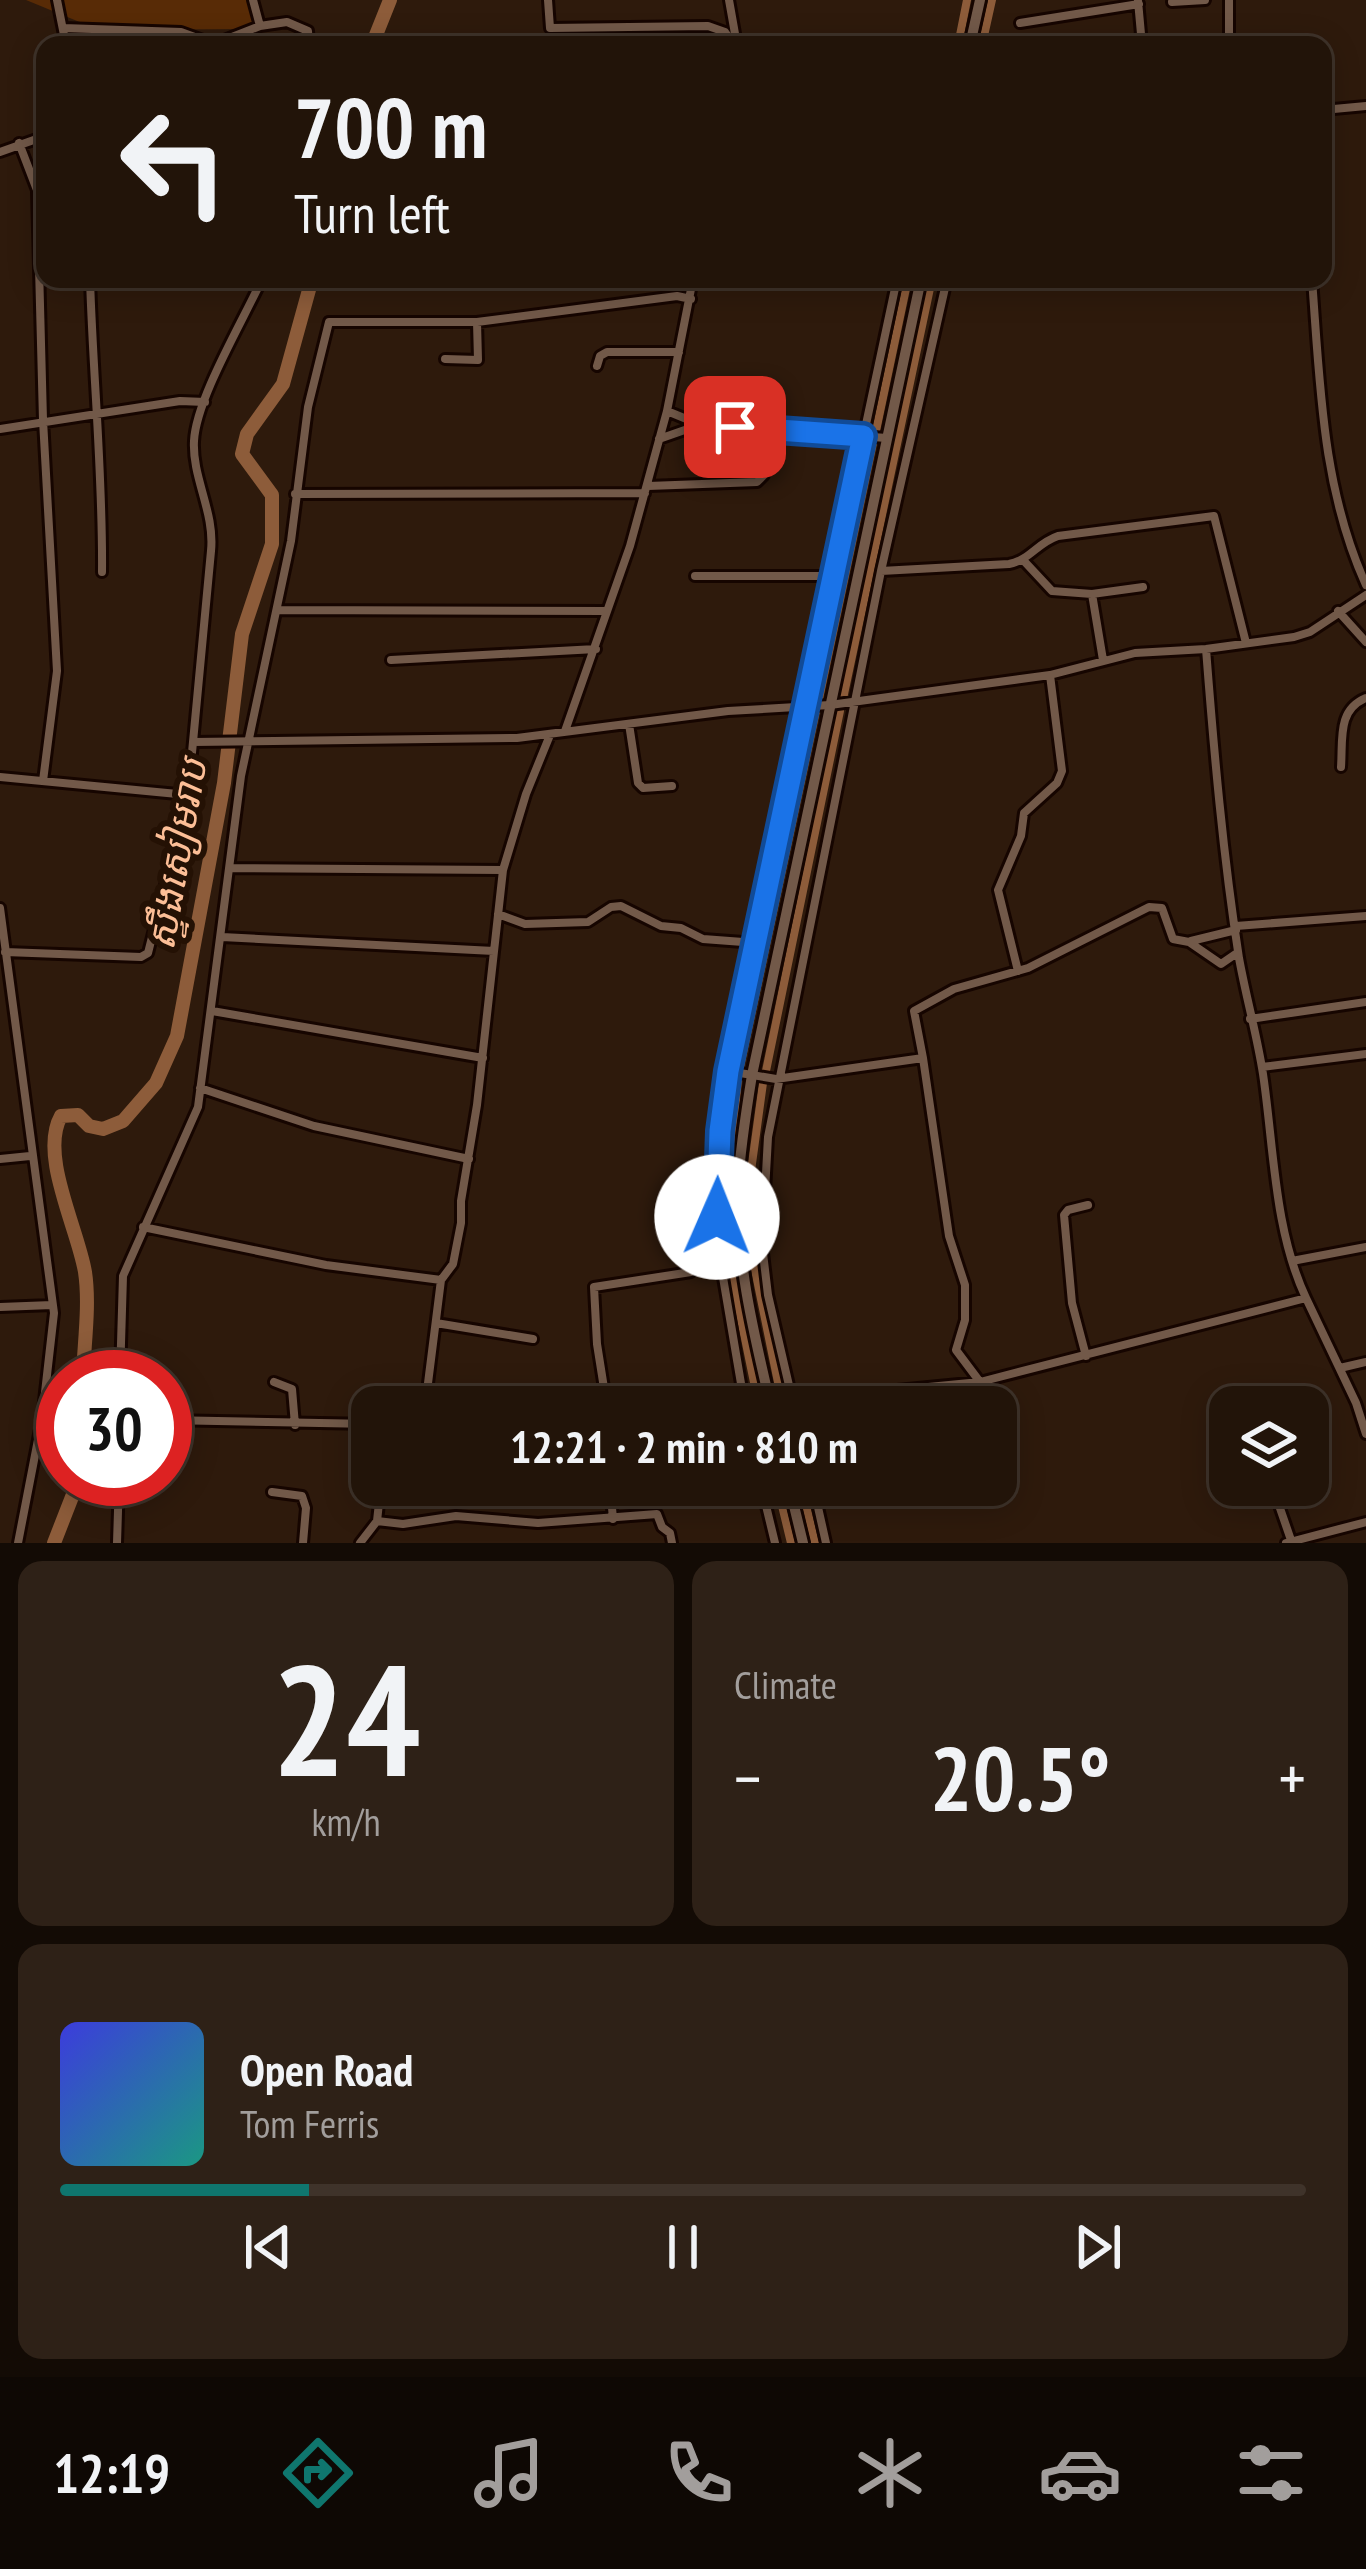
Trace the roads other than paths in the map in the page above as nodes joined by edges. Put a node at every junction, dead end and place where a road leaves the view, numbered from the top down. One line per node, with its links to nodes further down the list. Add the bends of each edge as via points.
1 (57, 0): 12 (street)
2 (254, 0): 11 (street)
3 (548, 0): 17 (street, via 550,28 708,26)
4 (730, 0): 18 (street)
5 (980, 0): 19 (street)
6 (1205, 0): 9 (street)
7 (1229, 0): 21 (street)
8 (1138, 2): 10 (street); 20 (street)
9 (1172, 2)
10 (1020, 23)
11 (260, 26): 15 (street); 16 (street, via 295,23)
12 (64, 28): 13 (street); 14 (street)
13 (65, 36)
14 (191, 36)
15 (236, 36)
16 (308, 36)
17 (728, 36)
18 (735, 36)
19 (972, 36)
20 (1141, 36)
21 (1228, 36)
22 (1366, 106): 23 (street)
23 (1332, 109)
24 (36, 139): 25 (street)
25 (20, 143): 26 (street); 27 (street)
26 (0, 152)
27 (36, 187)
28 (40, 288): 44 (street)
29 (90, 288): 43 (street)
30 (258, 288): 41 (street)
31 (692, 288): 36 (street)
32 (895, 288): 48 (street)
33 (919, 288): 49 (street)
34 (945, 288): 55 (street)
35 (1313, 288): 58 (street, via 1333,495)
36 (691, 299): 37 (street); 38 (street)
37 (477, 322): 39 (street, via 478,360); 52 (street, via 329,322)
38 (680, 352): 40 (street, via 607,352); 42 (street)
39 (445, 359)
40 (597, 366)
41 (205, 402): 43 (street); 79 (street, via 194,448 213,532)
42 (667, 411): 45 (street); 50 (street)
43 (95, 412): 44 (street); 54 (street)
44 (43, 421): 47 (street); 83 (street, via 57,690)
45 (700, 425): 46 (street); 50 (street)
46 (769, 428): 48 (street); 51 (street, via 757,482)
47 (0, 429)
48 (863, 436): 49 (street); 57 (street)
49 (887, 438): 75 (street)
50 (659, 439): 51 (street)
51 (646, 489): 52 (street); 63 (street)
52 (295, 494): 62 (street)
53 (1024, 561): 55 (street); 60 (street, via 1052,591); 66 (street, via 1058,536 1214,516)
54 (102, 572)
55 (881, 572): 73 (street)
56 (695, 576): 57 (street)
57 (834, 576): 74 (street)
58 (1366, 586)
59 (1143, 587): 60 (street)
60 (1092, 594): 70 (street)
61 (1366, 596): 64 (street)
62 (277, 610): 63 (street); 80 (street)
63 (606, 611): 68 (street)
64 (1338, 611): 65 (street); 66 (street, via 1310,632)
65 (1366, 641)
66 (1246, 644): 67 (street)
67 (1206, 649): 70 (street); 91 (street)
68 (596, 650): 69 (street); 77 (street)
69 (391, 660)
70 (1103, 660): 71 (street)
71 (1050, 675): 73 (street); 98 (street, via 1062,771 1024,813 998,890)
72 (1366, 698): 81 (street, via 1344,715)
73 (855, 700): 75 (street); 110 (street)
74 (806, 705): 75 (street); 76 (street); 97 (street)
75 (830, 705): 109 (street)
76 (629, 724): 77 (street); 84 (street, via 638,783)
77 (565, 731): 78 (street)
78 (550, 735): 80 (street); 87 (street)
79 (198, 742): 80 (street); 85 (street)
80 (245, 742): 86 (street)
81 (1341, 767)
82 (0, 776): 83 (street)
83 (43, 781): 85 (street)
84 (672, 786)
85 (188, 795): 95 (street, via 146,955)
86 (231, 868): 87 (street); 92 (street)
87 (503, 870): 89 (street)
88 (0, 908): 95 (street)
89 (499, 914): 94 (street); 97 (street, via 525,924 588,922 621,906 697,938 744,942)
90 (1366, 916): 91 (street)
91 (1236, 928): 93 (street); 96 (street)
92 (222, 937): 94 (street); 100 (street)
93 (1190, 942): 96 (street, via 1223,964); 98 (street, via 1173,939 1164,911 1154,906)
94 (494, 951): 105 (street)
95 (5, 952): 102 (street)
96 (1238, 952): 103 (street)
97 (753, 956): 108 (street)
98 (1018, 971): 106 (street, via 954,989 914,1011)
99 (1366, 1002): 103 (street)
100 (212, 1011): 105 (street); 111 (street)
101 (0, 1018): 102 (street)
102 (14, 1018): 112 (street)
103 (1250, 1019): 107 (street)
104 (1366, 1054): 107 (street)
105 (482, 1058): 114 (street)
106 (923, 1058): 110 (street); 131 (street, via 949,1236 965,1285 956,1350)
107 (1262, 1067): 119 (street)
108 (728, 1071): 109 (street); 118 (street, via 718,1149)
109 (752, 1075): 110 (street); 135 (street, via 740,1246)
110 (776, 1079): 136 (street, via 761,1245)
111 (200, 1088): 114 (street, via 314,1126); 116 (street, via 195,1119)
112 (30, 1156): 113 (street); 122 (street)
113 (0, 1159)
114 (469, 1159): 120 (street, via 456,1253)
115 (1088, 1205): 127 (street, via 1064,1215)
116 (143, 1227): 120 (street); 126 (street, via 123,1276)
117 (1366, 1247): 119 (street)
118 (719, 1255): 133 (street, via 691,1272 594,1287); 134 (street)
119 (1292, 1261): 121 (street)
120 (441, 1280): 124 (street)
121 (1306, 1298): 127 (street); 129 (street)
122 (53, 1305): 123 (street); 154 (street)
123 (0, 1307)
124 (436, 1323): 125 (street); 132 (street)
125 (532, 1340)
126 (121, 1350)
127 (1086, 1356): 131 (street)
128 (1366, 1362): 129 (street)
129 (1340, 1368): 141 (street)
130 (274, 1382): 140 (street, via 292,1389)
131 (980, 1382): 137 (street)
132 (427, 1386)
133 (604, 1386)
134 (742, 1386)
135 (766, 1386)
136 (789, 1386)
137 (939, 1386)
138 (192, 1421): 140 (street)
139 (351, 1424): 140 (street)
140 (295, 1425)
141 (1366, 1434)
142 (272, 1492): 156 (street, via 302,1496)
143 (118, 1506): 155 (street)
144 (378, 1506): 151 (street)
145 (612, 1506): 150 (street)
146 (766, 1506): 159 (street)
147 (795, 1506): 160 (street)
148 (817, 1506): 161 (street)
149 (1279, 1506): 153 (street)
150 (613, 1519): 151 (street); 158 (street, via 657,1514)
151 (376, 1521): 157 (street)
152 (1366, 1522): 153 (street)
153 (1290, 1542)
154 (18, 1543)
155 (117, 1543)
156 (303, 1543)
157 (360, 1543)
158 (672, 1543)
159 (775, 1543)
160 (803, 1543)
161 (826, 1543)

